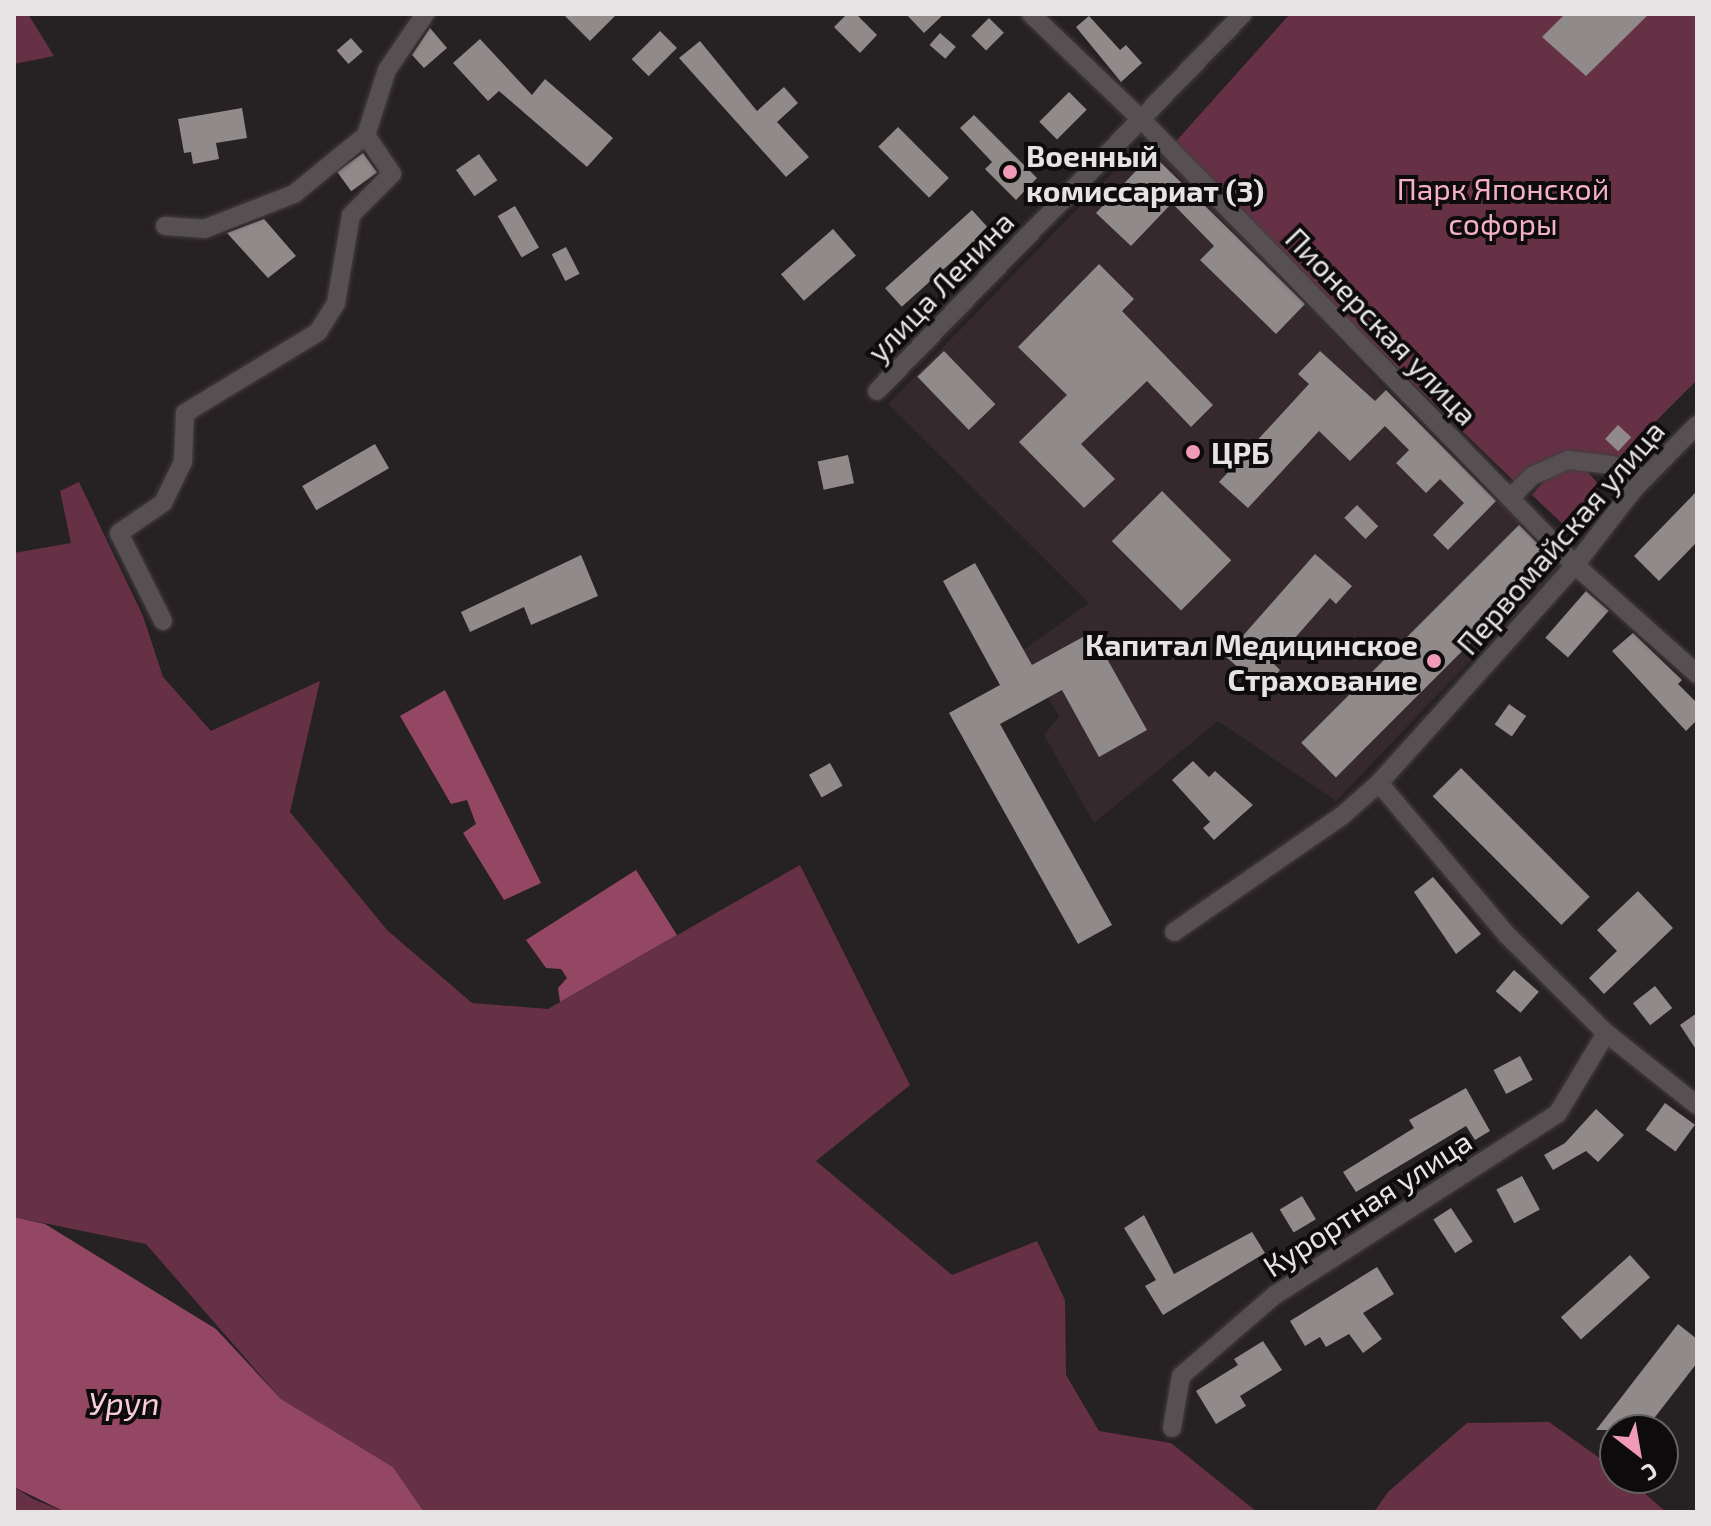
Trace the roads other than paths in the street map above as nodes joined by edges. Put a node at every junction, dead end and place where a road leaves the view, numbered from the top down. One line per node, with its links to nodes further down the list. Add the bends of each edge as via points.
1 (425, 14): 5 (street, via 387,70)
2 (1031, 14): 4 (street, Пионерская улица)
3 (1243, 14): 4 (street, улица Ленина)
4 (1142, 120): 7 (street, улица Ленина); 10 (street, Пионерская улица)
5 (366, 135): 6 (street, via 294,194 204,229); 12 (street, via 392,174 351,215 336,303 318,332 185,413 183,462 163,503 119,533)
6 (165, 226)
7 (877, 391)
8 (1697, 425): 9 (street, Первомайская улица)
9 (1645, 478): 10 (street, via 1612,465 1568,460 1532,476); 11 (street, Первомайская улица)
10 (1510, 498): 11 (street, Пионерская улица)
11 (1575, 565): 13 (street, Пионерская улица); 14 (street, Первомайская улица)
12 (163, 621)
13 (1697, 674)
14 (1379, 783): 15 (street, Первомайская улица, via 1343,815); 16 (street, via 1508,936)
15 (1174, 932)
16 (1606, 1033): 17 (street); 18 (street, Курортная улица, via 1558,1113 1275,1295 1181,1376)
17 (1697, 1105)
18 (1172, 1428)

